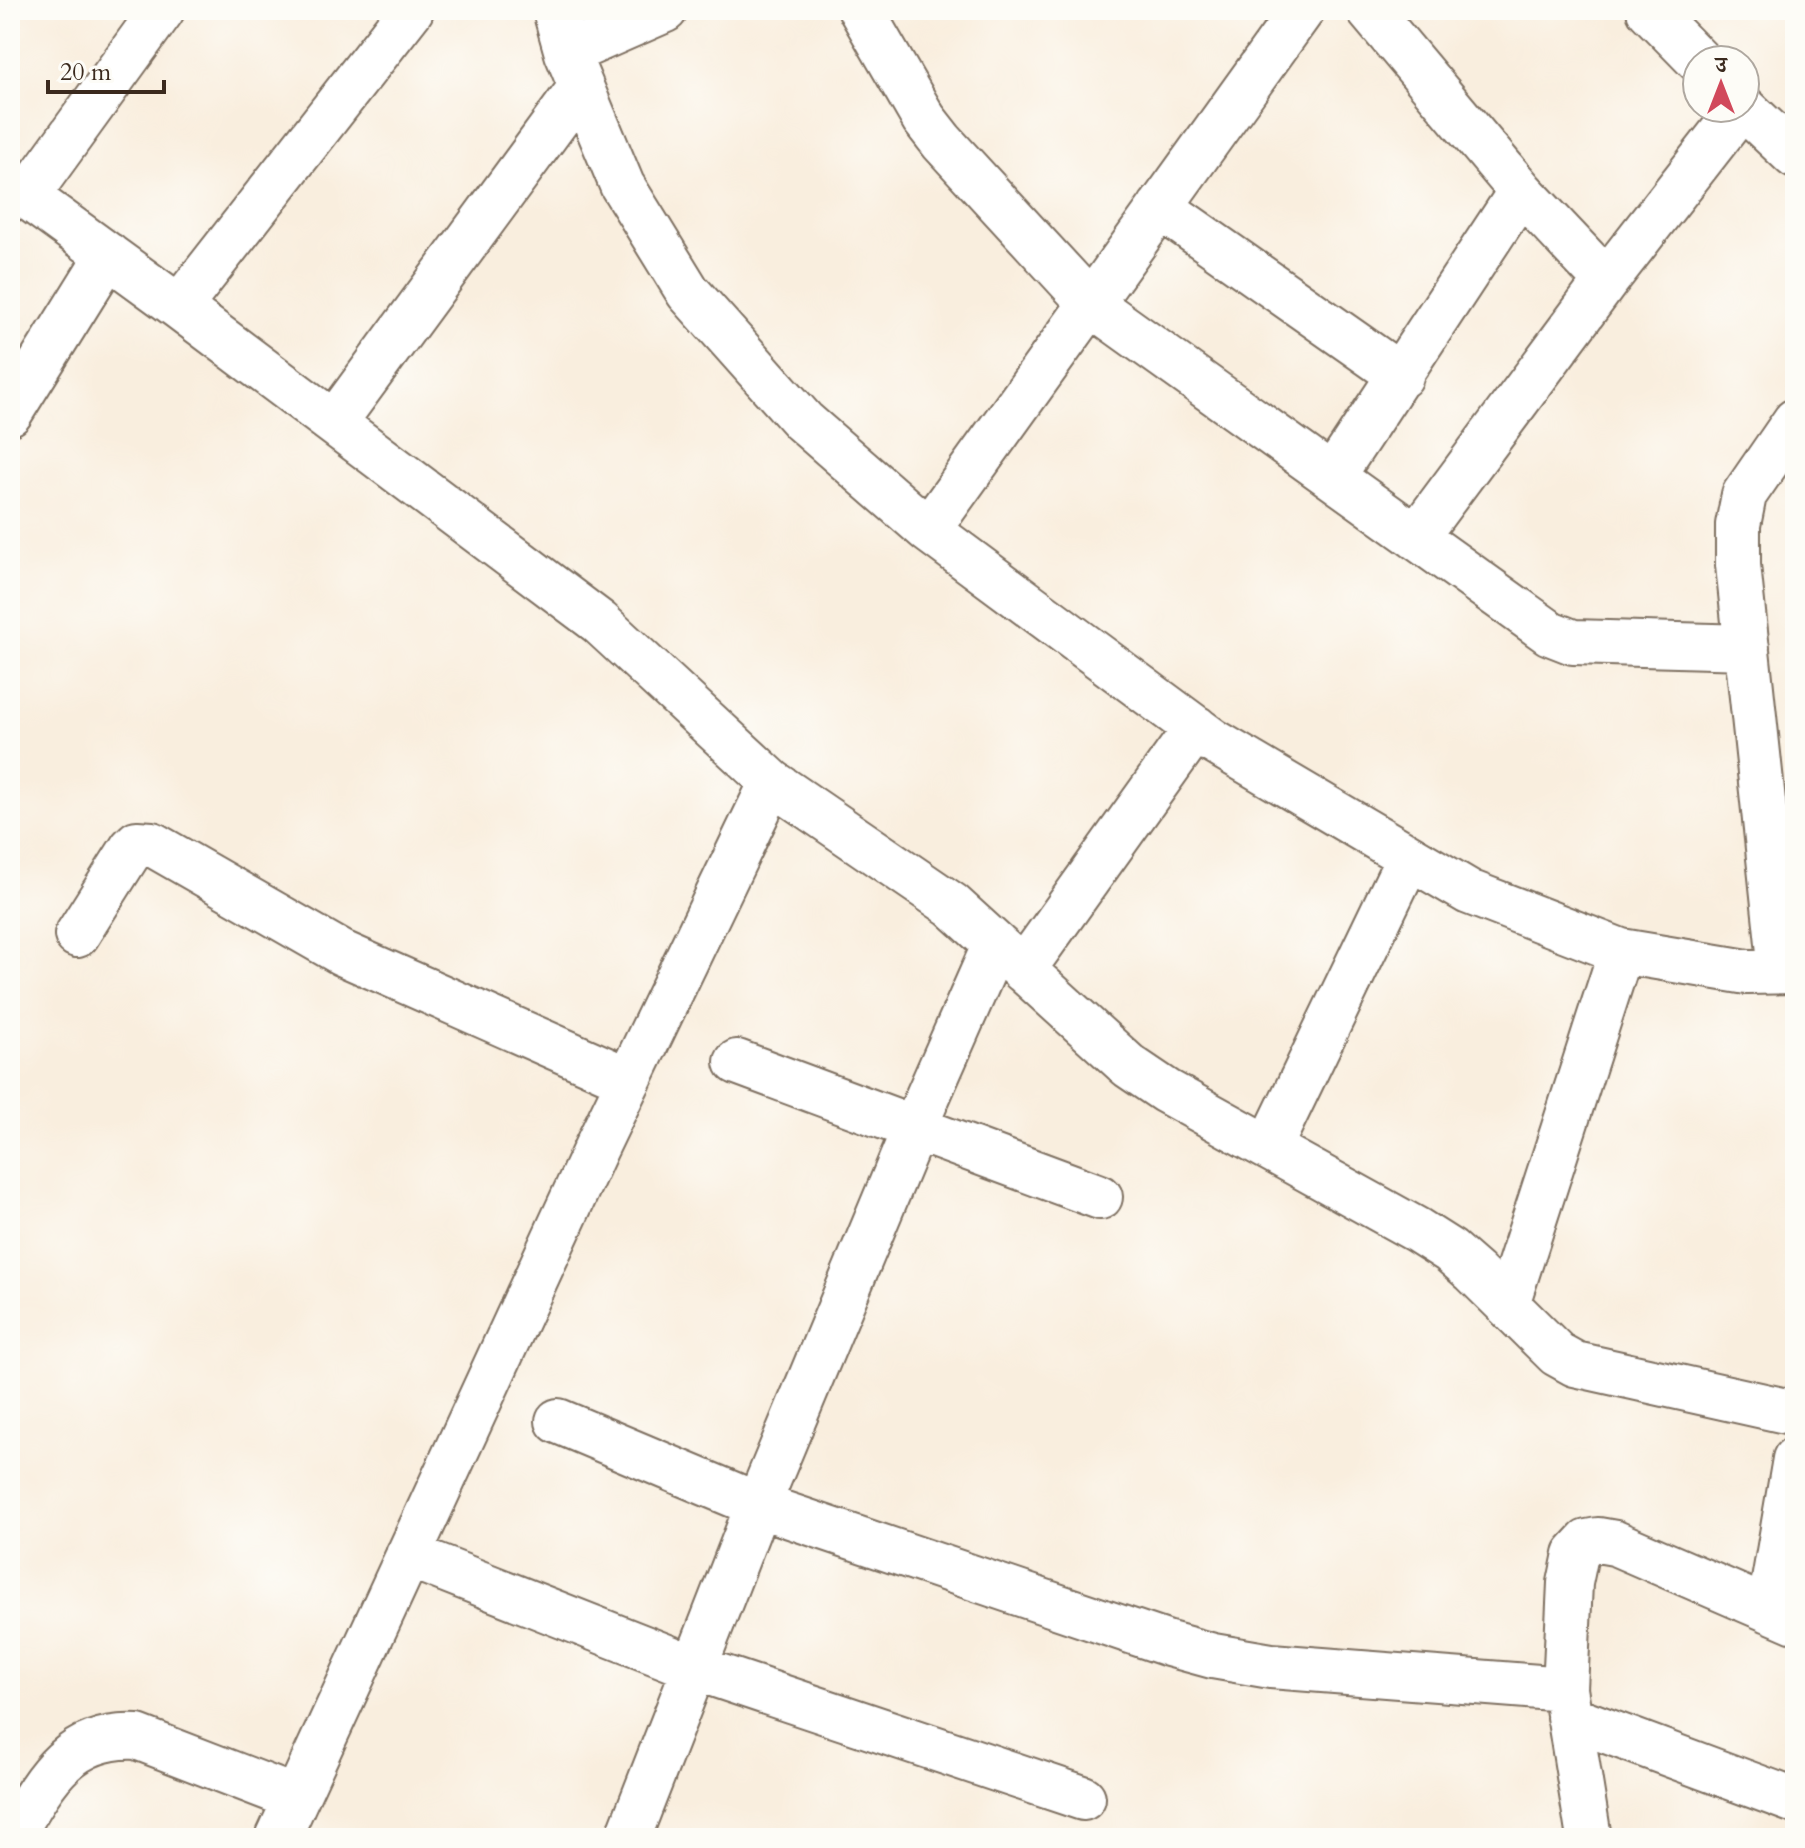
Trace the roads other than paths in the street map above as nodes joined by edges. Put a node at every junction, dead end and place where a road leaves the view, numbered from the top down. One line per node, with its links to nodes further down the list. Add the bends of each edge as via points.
1 (162, 10): 14 (street)
2 (411, 10): 20 (street)
3 (555, 10): 10 (street)
4 (665, 10): 10 (street)
5 (861, 10): 19 (street, via 924,119)
6 (1369, 10): 15 (street)
7 (1649, 10): 9 (street)
8 (1293, 14): 16 (street)
9 (1682, 44)
10 (574, 70): 24 (street); 26 (street, via 622,185 688,292 803,421)
11 (1730, 124): 18 (street)
12 (1760, 124): 13 (street)
13 (1795, 156)
14 (18, 190): 17 (street)
15 (1521, 191): 18 (street); 21 (street)
16 (1160, 207): 19 (street); 21 (street)
17 (108, 255): 20 (street); 22 (street)
18 (1606, 281): 27 (street)
19 (1091, 304): 25 (street); 26 (street)
20 (179, 307): 24 (street)
21 (1401, 376): 25 (street)
22 (10, 413)
23 (1795, 421): 28 (street, via 1744,495 1738,565)
24 (334, 423): 30 (street, via 599,622)
25 (1333, 476): 27 (street)
26 (928, 530): 29 (street)
27 (1416, 537): 28 (street, via 1561,639)
28 (1747, 647): 35 (street)
29 (1196, 728): 31 (street); 34 (street)
30 (772, 782): 34 (street, via 952,905); 37 (street)
31 (1409, 857): 33 (street, via 1469,892); 39 (street)
32 (77, 935): 37 (street, via 132,848 152,844 342,953)
33 (1621, 951): 35 (street, via 1747,972); 41 (street)
34 (1009, 957): 38 (street); 39 (street, via 1129,1066)
35 (1788, 971)
36 (737, 1062): 38 (street)
37 (629, 1080): 46 (street)
38 (915, 1127): 40 (street); 45 (street)
39 (1269, 1148): 41 (street, via 1450,1251)
40 (1100, 1197)
41 (1507, 1304): 42 (street, via 1557,1354 1575,1364)
42 (1795, 1413)
43 (558, 1421): 45 (street)
44 (1795, 1459): 47 (street)
45 (758, 1505): 48 (street); 49 (street, via 1213,1656)
46 (408, 1555): 48 (street); 50 (street)
47 (1782, 1615): 49 (street, via 1615,1543 1587,1542 1576,1554 1570,1583)
48 (695, 1668): 51 (street); 55 (street)
49 (1567, 1703): 52 (street); 56 (street)
50 (295, 1798): 53 (street, via 137,1737 116,1736 86,1745 47,1778); 54 (street)
51 (1083, 1798)
52 (1795, 1801)
53 (14, 1825)
54 (278, 1838)
55 (628, 1838)
56 (1589, 1838)

